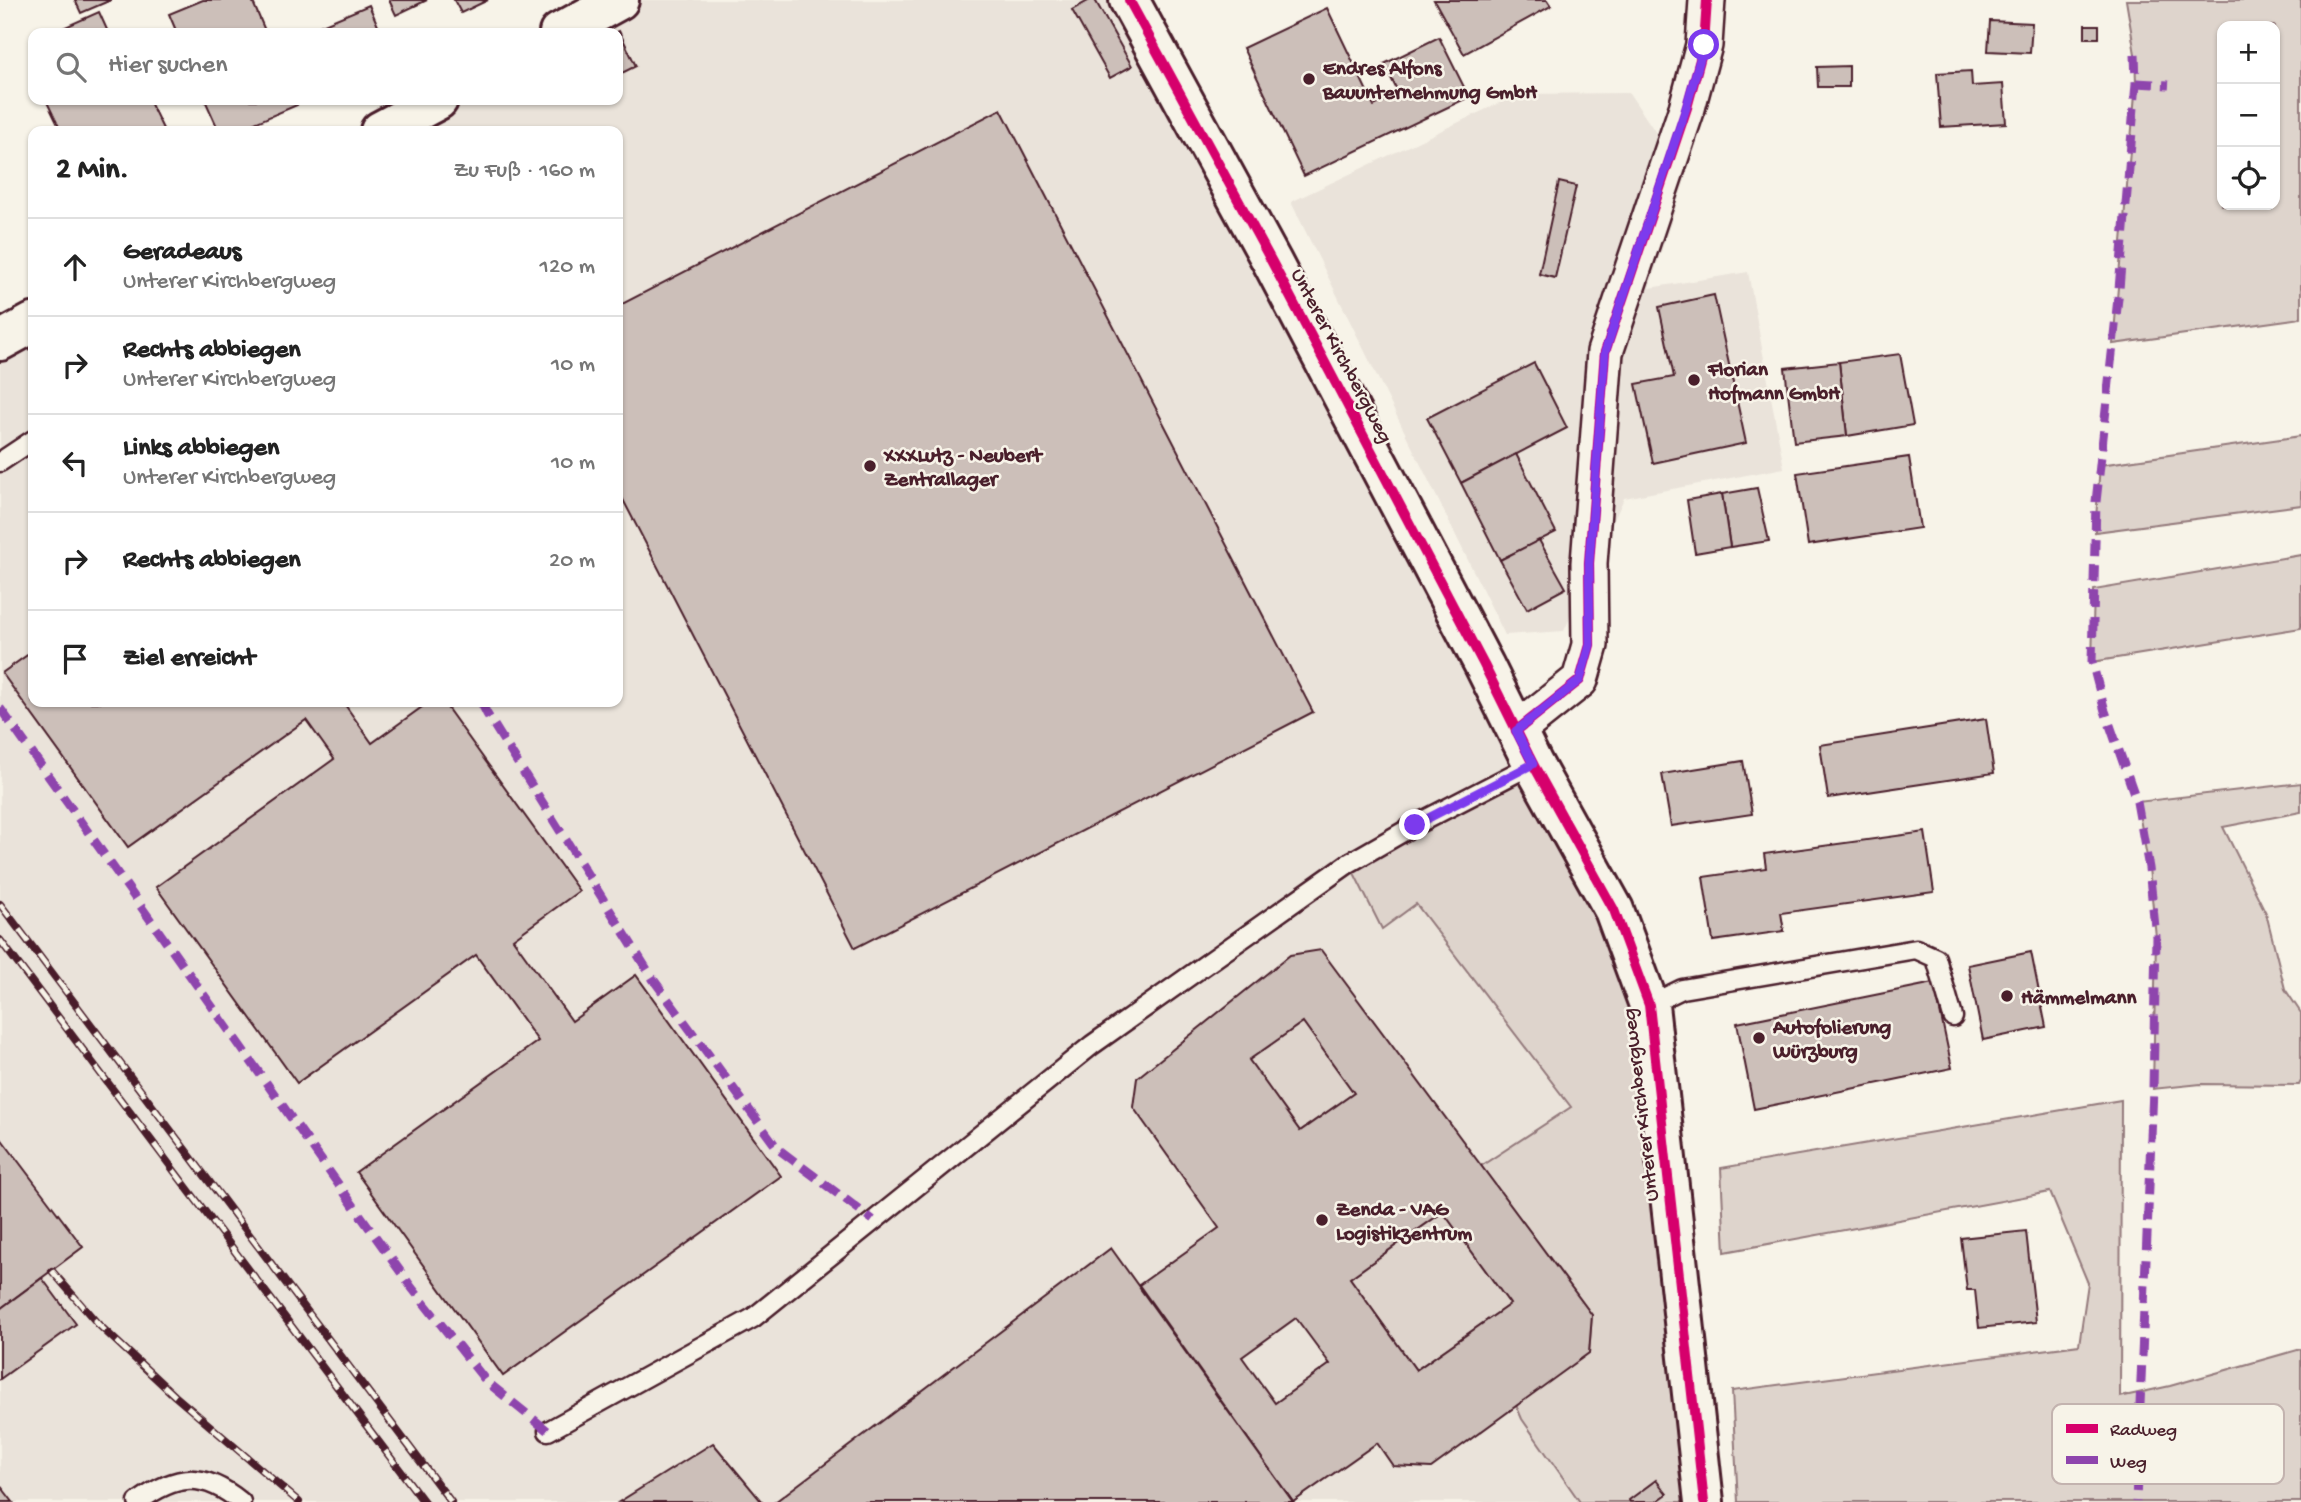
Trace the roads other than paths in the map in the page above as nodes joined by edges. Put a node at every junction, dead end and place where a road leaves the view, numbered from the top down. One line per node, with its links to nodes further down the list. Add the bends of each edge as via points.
1 (619, 0): 4 (street)
2 (1129, 0): 11 (street, Unterer Kirchbergweg, via 1298,311)
3 (1707, 0): 11 (street, via 1704,45 1686,108 1605,352 1589,563 1590,645 1580,680)
4 (568, 28)
5 (429, 105): 6 (street)
6 (389, 126)
7 (28, 326): 8 (street)
8 (0, 341)
9 (28, 443): 10 (lane)
10 (0, 462)
11 (1525, 748): 12 (street, Unterer Kirchbergweg, via 1614,910); 14 (lane, via 1415,825 1349,863 1092,1045 753,1318)
12 (1649, 1005): 13 (lane, via 1682,989 1916,949 1936,958); 17 (street, Unterer Kirchbergweg)
13 (1953, 1017)
14 (548, 1431)
15 (138, 1502): 16 (lane, via 163,1485 188,1479 213,1483)
16 (241, 1502)
17 (1704, 1502)

